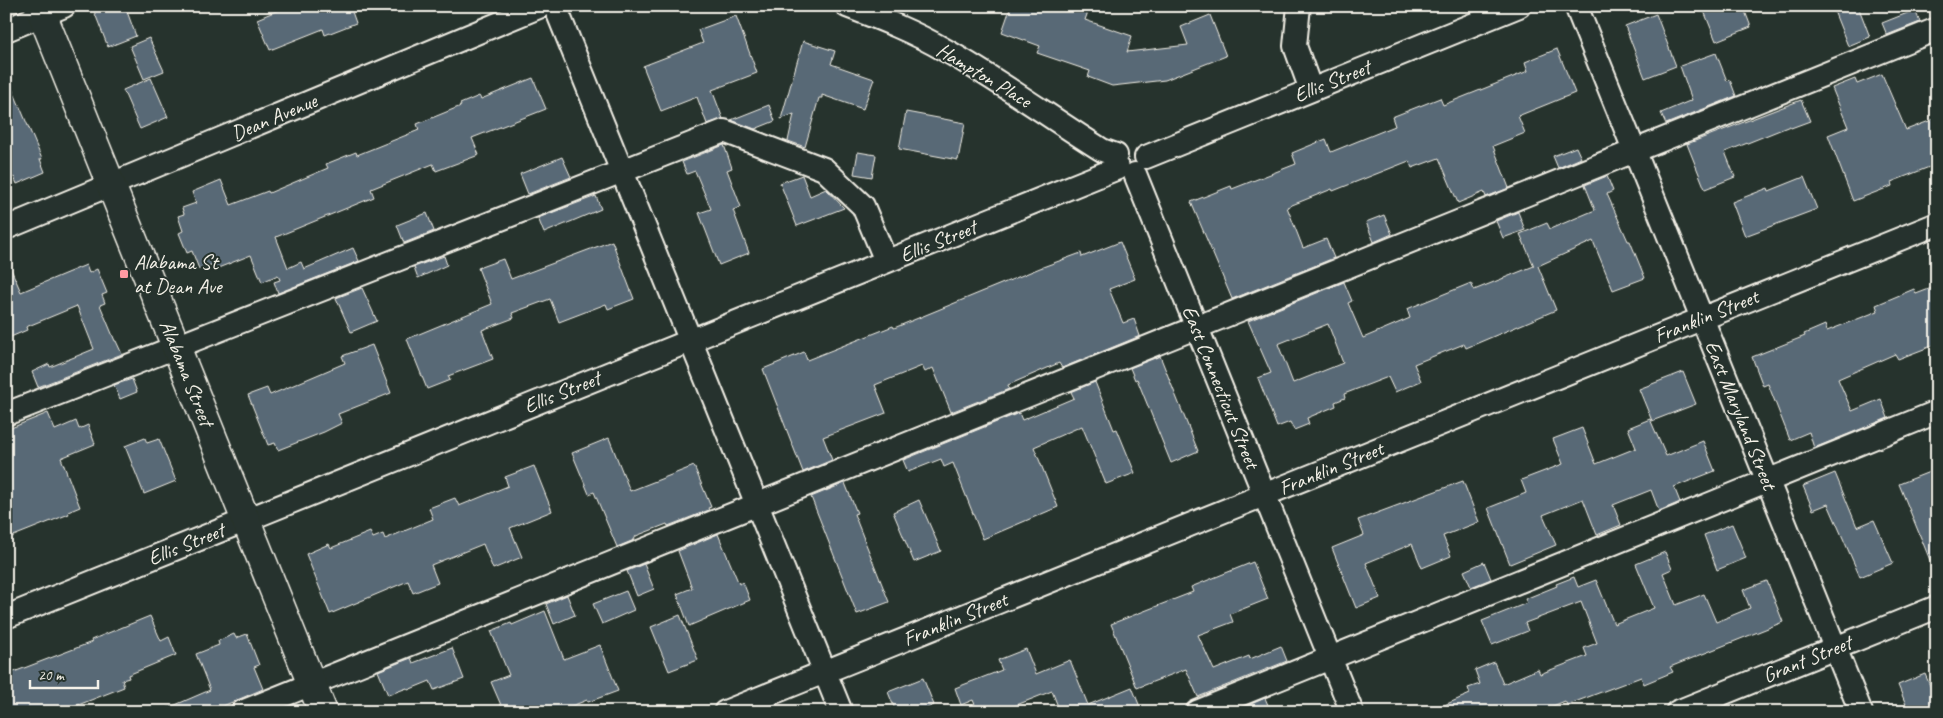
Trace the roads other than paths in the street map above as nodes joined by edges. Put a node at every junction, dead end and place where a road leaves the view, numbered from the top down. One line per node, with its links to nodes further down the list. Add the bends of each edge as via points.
1 (541, 6): 14 (street, Dean Avenue)
2 (555, 6): 13 (street)
3 (847, 6): 12 (street, Hampton Place, via 896,25 943,49 1102,150)
4 (1299, 6): 10 (street, via 1295,46)
5 (1519, 6): 10 (street, Ellis Street)
6 (1576, 6): 11 (street, East Maryland Street)
7 (48, 9): 9 (street); 14 (main road, Alabama Street)
8 (1937, 29): 11 (street)
9 (6, 30)
10 (1311, 90): 12 (street, Ellis Street)
11 (1635, 151): 18 (street, East Maryland Street); 19 (street)
12 (1129, 163): 17 (street, Ellis Street); 19 (street, East Connecticut Street)
13 (622, 171): 17 (street, via 724,131 824,170 863,206); 20 (street); 21 (street)
14 (111, 184): 16 (street, Dean Avenue); 21 (main road, Alabama Street)
15 (1937, 224): 18 (street, Franklin Street)
16 (6, 228)
17 (886, 261): 20 (street, Ellis Street)
18 (1702, 318): 24 (street, East Maryland Street); 25 (street, Franklin Street)
19 (1197, 327): 25 (street, East Connecticut Street); 26 (street)
20 (690, 340): 26 (street); 27 (street, Ellis Street)
21 (176, 348): 23 (street); 27 (main road, Alabama Street)
22 (1937, 412): 24 (street)
23 (6, 414)
24 (1767, 480): 30 (street, East Maryland Street); 31 (street)
25 (1264, 494): 31 (street, East Connecticut Street); 32 (street, Franklin Street)
26 (757, 504): 32 (street); 33 (street)
27 (246, 520): 29 (street, Ellis Street); 33 (main road, Alabama Street)
28 (1937, 607): 30 (street, Grant Street)
29 (6, 616)
30 (1835, 648): 40 (street, Grant Street); 41 (street, East Maryland Street)
31 (1330, 658): 38 (street); 39 (street, East Connecticut Street)
32 (825, 671): 36 (street, Franklin Street); 37 (street)
33 (312, 683): 34 (street); 35 (main road, Alabama Street)
34 (242, 712)
35 (323, 712)
36 (725, 712)
37 (842, 712)
38 (1196, 712)
39 (1352, 712)
40 (1677, 712)
41 (1861, 712)

